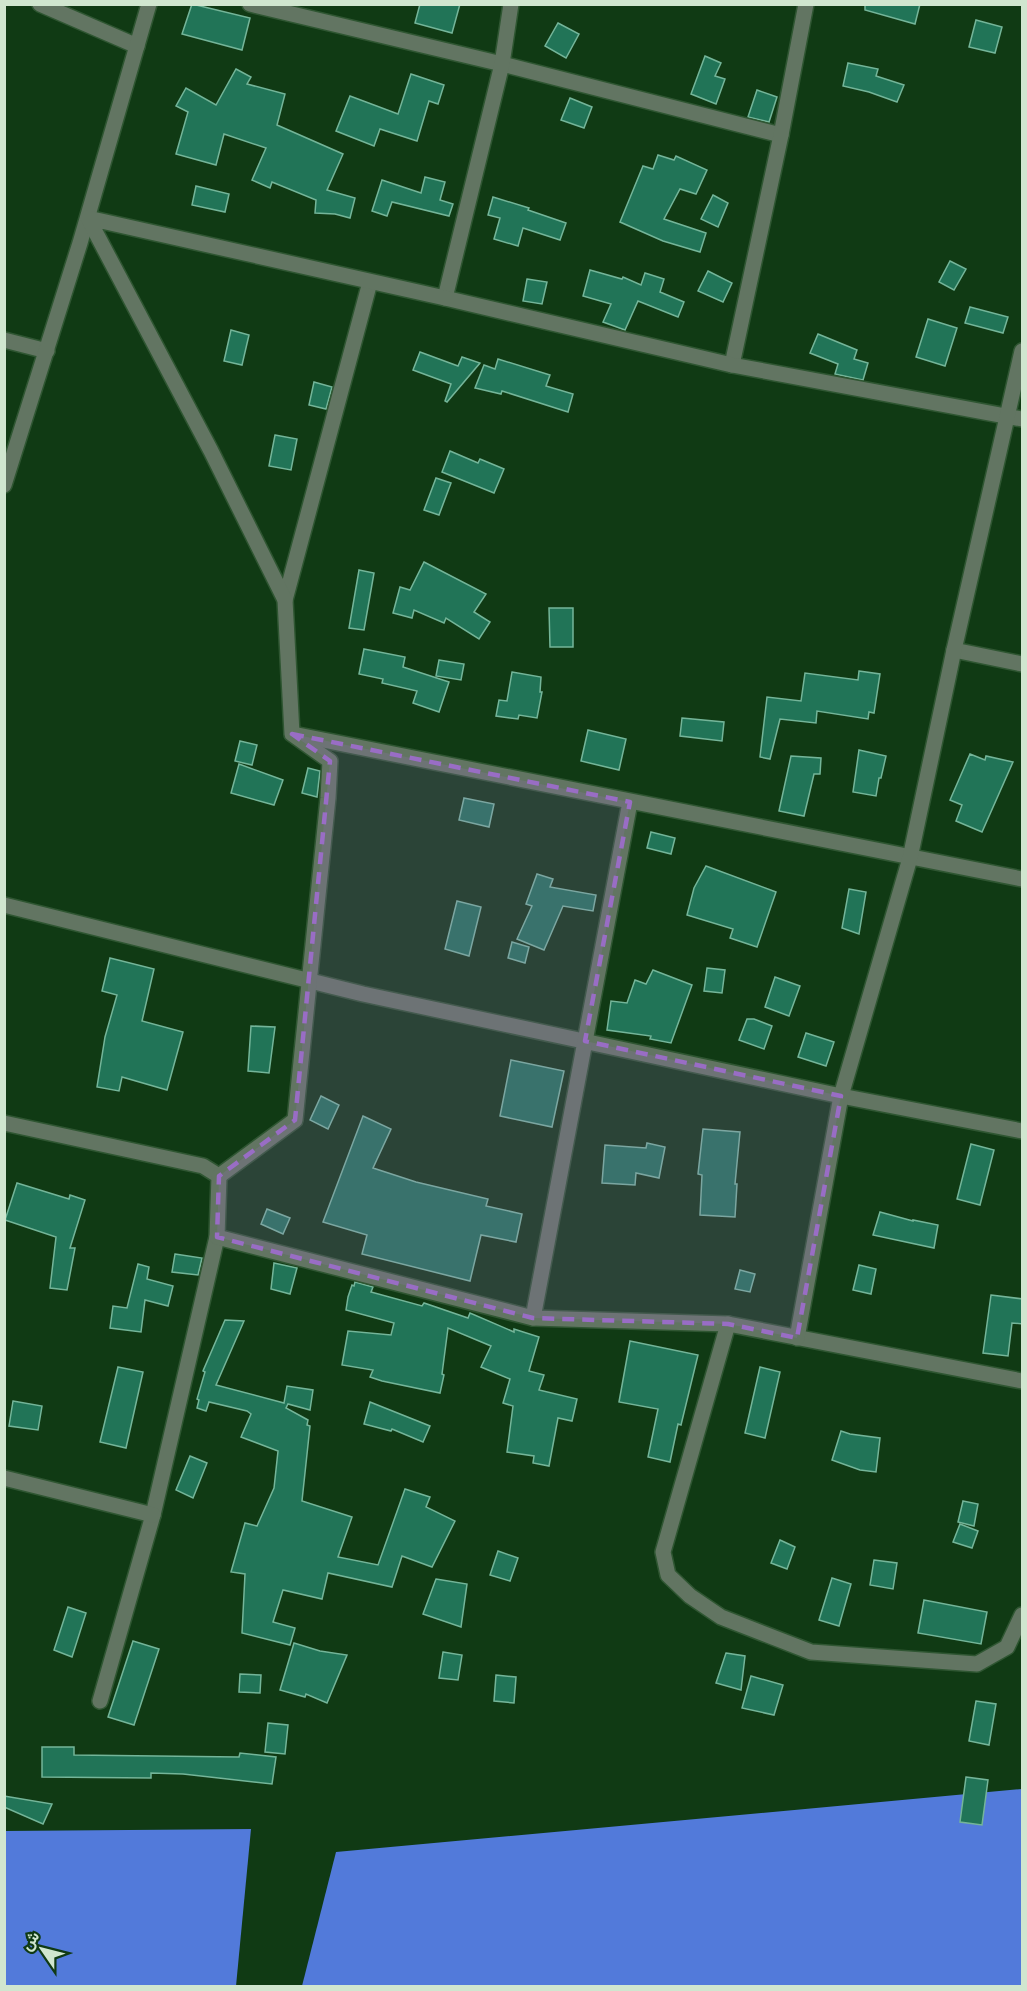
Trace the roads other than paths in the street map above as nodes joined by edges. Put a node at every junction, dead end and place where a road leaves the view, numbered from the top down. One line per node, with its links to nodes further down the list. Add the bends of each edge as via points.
1 (40, 4): 6 (street)
2 (149, 4): 6 (street)
3 (250, 4): 7 (street)
4 (511, 4): 7 (street)
5 (806, 4): 8 (street)
6 (137, 46): 9 (street)
7 (502, 64): 8 (street); 11 (street)
8 (781, 135): 15 (street)
9 (88, 218): 10 (street); 13 (street); 18 (street)
10 (370, 282): 11 (street); 18 (street)
11 (445, 298): 15 (street)
12 (4, 340): 13 (street)
13 (47, 351): 17 (street)
14 (1023, 351): 16 (street)
15 (732, 365): 16 (street)
16 (1015, 418): 19 (street)
17 (4, 485)
18 (285, 600): 21 (street)
19 (954, 650): 20 (street); 23 (street)
20 (1023, 664)
21 (292, 734): 22 (street); 26 (street, via 330,761)
22 (630, 802): 23 (street); 27 (street)
23 (910, 858): 24 (street); 28 (street)
24 (1023, 879)
25 (4, 905): 26 (street)
26 (310, 980): 27 (street); 31 (street, via 296,1120)
27 (585, 1041): 28 (street); 33 (street)
28 (841, 1096): 30 (street); 35 (street)
29 (4, 1123): 31 (street, via 203,1166)
30 (1023, 1131)
31 (219, 1176): 32 (street)
32 (217, 1237): 33 (street); 38 (street)
33 (533, 1318): 34 (street)
34 (728, 1324): 35 (street); 39 (street, via 663,1552 668,1575 721,1617 811,1652 977,1664 1007,1647)
35 (797, 1338): 36 (street)
36 (1023, 1381)
37 (4, 1478): 38 (street)
38 (153, 1515): 40 (street)
39 (1023, 1615)
40 (100, 1701)

